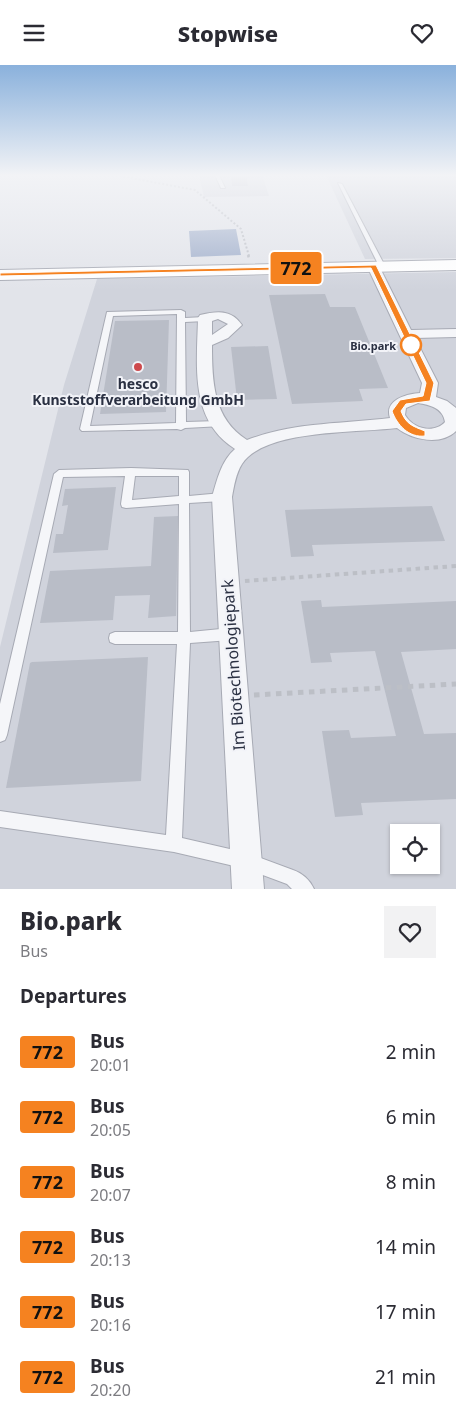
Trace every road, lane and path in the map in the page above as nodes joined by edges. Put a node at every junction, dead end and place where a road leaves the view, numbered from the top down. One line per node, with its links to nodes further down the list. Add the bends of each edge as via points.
1 (223, 213): 5 (path, via 241,229)
2 (354, 213): 4 (lane)
3 (456, 265): 4 (street)
4 (378, 266): 5 (street); 10 (street)
5 (252, 269): 6 (street)
6 (0, 275)
7 (182, 319): 8 (lane); 15 (lane); 15 (lane, via 181,312 110,314 85,429)
8 (204, 319): 11 (street); 11 (street, via 219,315 231,319 235,325)
9 (456, 333): 10 (street)
10 (406, 334): 12 (street, via 430,383)
11 (205, 343): 14 (street, via 206,396)
12 (427, 399): 13 (street, via 410,399 398,406); 16 (street, via 444,406 454,417)
13 (400, 422): 16 (street, via 422,434); 17 (street, Im Biotechnologiepark, via 270,437)
14 (219, 425): 15 (lane); 17 (street)
15 (182, 427)
16 (451, 437)
17 (247, 448): 19 (street, Im Biotechnologiepark, via 237,456 227,475)
18 (130, 472): 20 (lane, via 184,472); 20 (lane, via 126,504); 28 (lane, via 59,474)
19 (222, 497): 20 (lane); 22 (street, Im Biotechnologiepark)
20 (185, 501): 25 (lane)
21 (456, 566): 22 (path)
22 (228, 582): 23 (street, Im Biotechnologiepark)
23 (231, 634): 25 (lane); 27 (street, Im Biotechnologiepark)
24 (114, 638): 25 (lane)
25 (184, 638): 30 (lane)
26 (456, 684): 27 (path)
27 (235, 696): 31 (street, Im Biotechnologiepark)
28 (0, 735)
29 (0, 819): 30 (lane)
30 (174, 844): 31 (lane)
31 (246, 861): 32 (street, Im Biotechnologiepark); 33 (lane, via 293,878)
32 (248, 889)
33 (305, 889)

